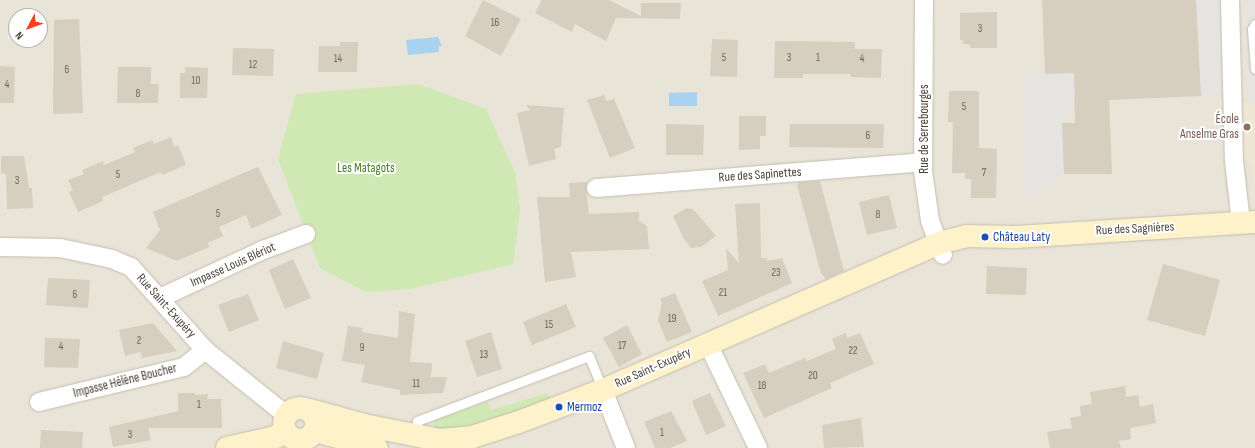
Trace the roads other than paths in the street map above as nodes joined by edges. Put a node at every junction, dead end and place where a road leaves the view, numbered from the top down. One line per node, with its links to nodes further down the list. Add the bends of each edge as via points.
1 (924, 0): 5 (street, Rue de Serrebourges)
2 (1230, 0): 7 (street, via 1234,162)
3 (1255, 24): 4 (lane, via 1252,28)
4 (1255, 69)
5 (923, 162): 6 (street, Rue des Sapinettes); 10 (street, Rue de Serrebourges, via 925,200)
6 (596, 188)
7 (1248, 222): 10 (main road, Rue des Sagnières, via 1015,237 967,236)
8 (306, 234): 11 (street, Impasse Louis Blériot, via 263,250)
9 (0, 247): 11 (street, Rue Saint-Exupéry, via 60,248 112,260 131,267)
10 (941, 249): 13 (main road, Rue Saint-Exupéry)
11 (160, 298): 12 (street, Rue Saint-Exupéry)
12 (205, 350): 15 (street, Impasse Hélène Boucher, via 184,367); 17 (street, Rue Saint-Exupéry)
13 (711, 350): 14 (main road, Rue Saint-Exupéry); 23 (street)
14 (606, 395): 18 (main road, Rue Saint-Exupéry, via 472,437); 18 (lane, via 589,356 417,421); 21 (main road, Rue Saint-Exupéry, via 523,434); 22 (street)
15 (39, 402)
16 (313, 421): 17 (main road, Rue Saint-Exupéry, via 295,408); 17 (main road, via 306,439 300,440 294,439); 19 (main road, Rue Saint-Exupéry)
17 (286, 423): 20 (main road, Rue Saint-Exupéry, via 276,437)
18 (426, 440): 19 (main road, Rue Saint-Exupéry)
19 (366, 441)
20 (227, 448)
21 (469, 448)
22 (626, 448)
23 (758, 448)

